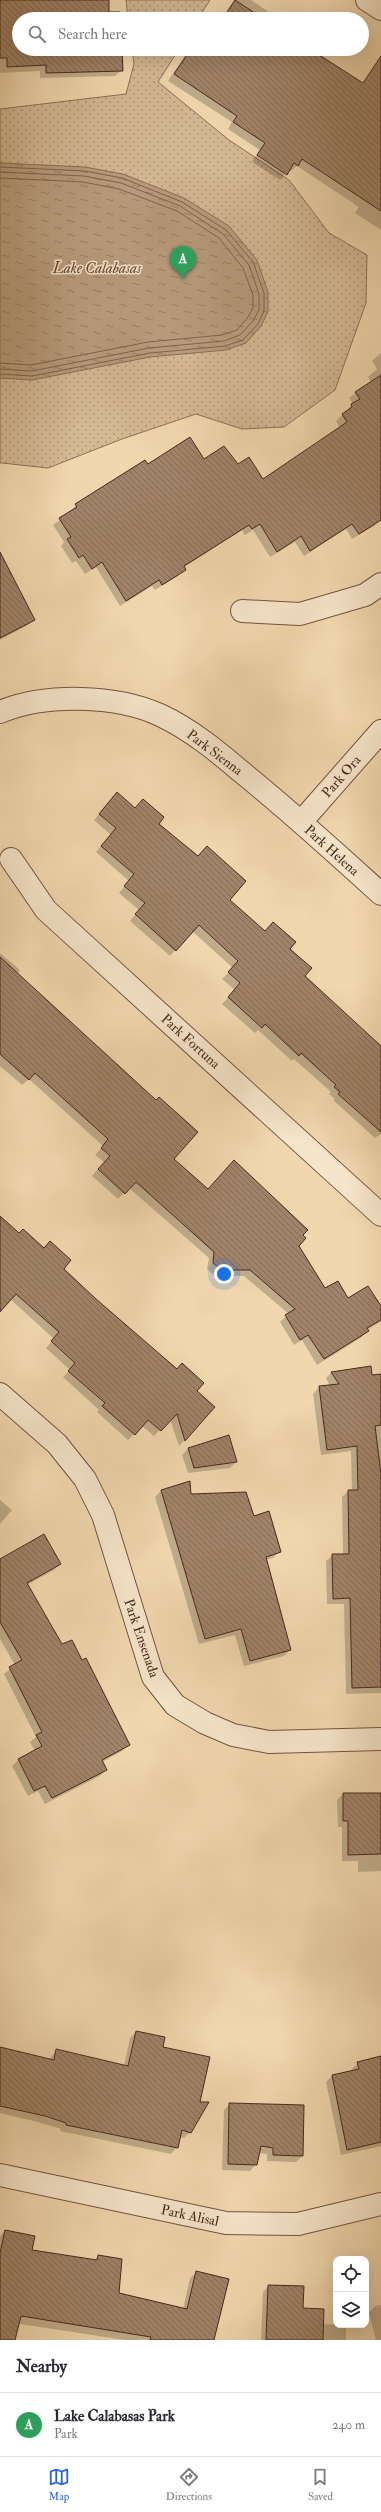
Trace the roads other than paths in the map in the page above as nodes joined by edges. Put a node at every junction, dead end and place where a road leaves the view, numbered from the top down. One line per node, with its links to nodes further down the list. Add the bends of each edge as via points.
1 (367, 0): 2 (street)
2 (381, 8)
3 (381, 584): 4 (street, via 364,595 300,614)
4 (242, 611)
5 (0, 712): 7 (street, Park Sienna, via 67,699 110,700 159,715 197,736)
6 (381, 731): 7 (street, Park Ora)
7 (301, 822): 9 (street, Park Helena)
8 (12, 859): 10 (street, Park Fortuna, via 46,910)
9 (381, 894)
10 (381, 1215)
11 (0, 1394): 12 (street, Park Ensenada, via 57,1444 85,1479 103,1515 153,1677 175,1704 205,1723 233,1735 269,1742)
12 (381, 1739)
13 (0, 2175): 14 (street, Park Alisal, via 226,2223 298,2224)
14 (381, 2204)

